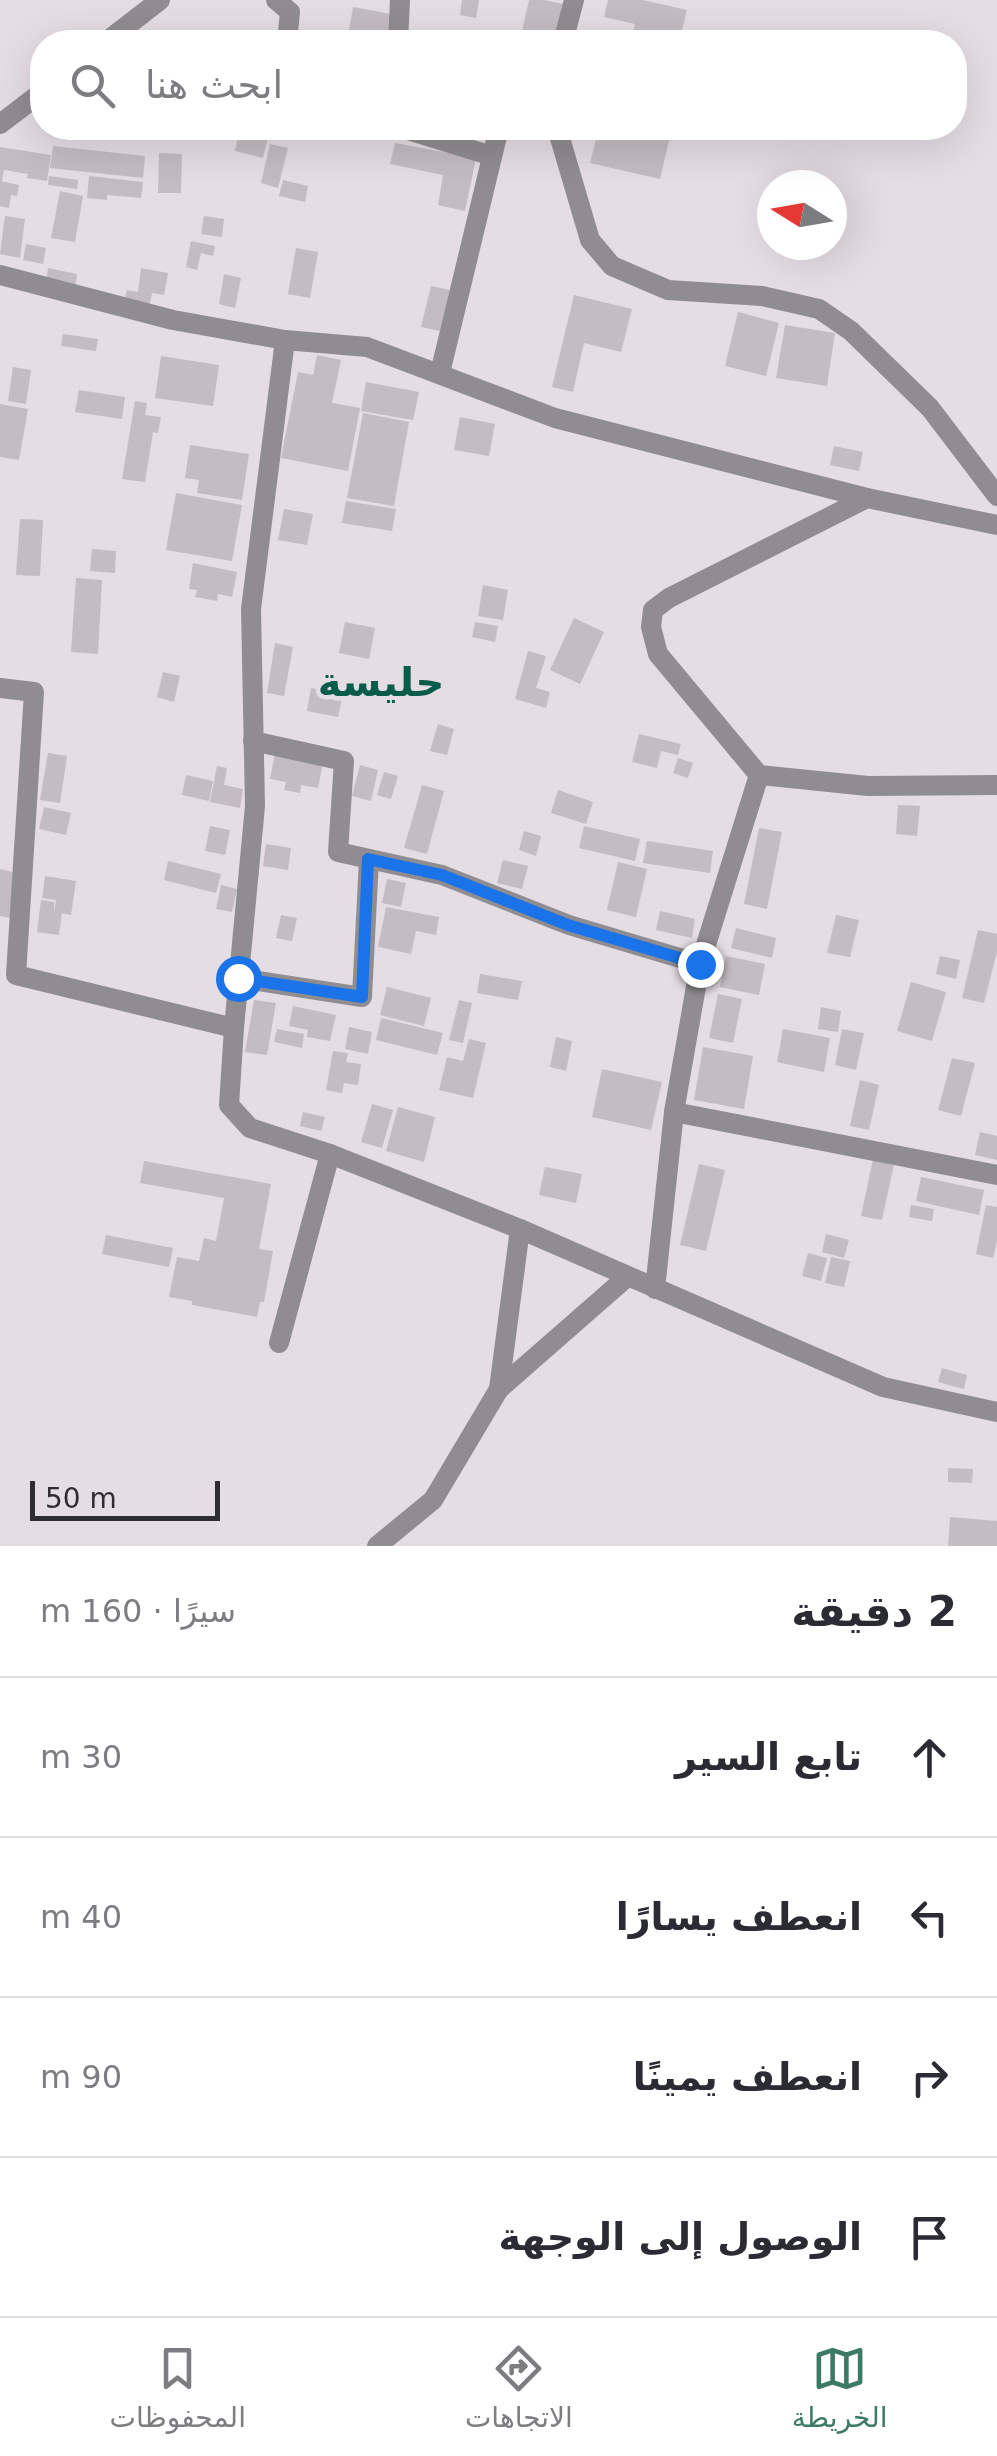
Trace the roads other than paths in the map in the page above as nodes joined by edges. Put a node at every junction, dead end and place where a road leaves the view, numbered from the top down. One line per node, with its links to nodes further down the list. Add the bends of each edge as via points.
1 (160, 0): 5 (street)
2 (276, 0): 6 (street, via 290,12)
3 (400, 0): 7 (street)
4 (574, 0): 8 (street)
5 (121, 30)
6 (288, 30)
7 (399, 30)
8 (566, 30)
9 (30, 101): 10 (street)
10 (0, 124)
11 (440, 140): 14 (street)
12 (496, 140): 14 (street)
13 (560, 140): 18 (street, via 590,240 612,266 668,290 762,296 820,310 852,330 930,408)
14 (492, 156): 17 (street)
15 (0, 274): 16 (street, via 172,320)
16 (285, 340): 17 (street, via 367,347); 22 (street, via 251,609)
17 (440, 373): 19 (street, via 555,418)
18 (997, 496)
19 (867, 498): 20 (street); 23 (street, via 653,610 658,654)
20 (997, 525)
21 (0, 688): 28 (street, via 34,692 16,975)
22 (253, 741): 25 (street, via 344,760 338,852); 27 (street, via 255,806)
23 (759, 775): 24 (street, via 868,786); 26 (street)
24 (997, 785)
25 (368, 859): 26 (street, via 442,875 568,925); 27 (street, via 362,997)
26 (700, 964): 29 (street)
27 (238, 978): 28 (street)
28 (234, 1028): 30 (street, via 230,1105 250,1128)
29 (674, 1112): 31 (street); 34 (street)
30 (330, 1154): 32 (street); 35 (street)
31 (997, 1175)
32 (520, 1229): 33 (street); 36 (street)
33 (627, 1277): 34 (street); 36 (street)
34 (655, 1289): 37 (street, via 883,1387)
35 (279, 1343)
36 (499, 1389): 38 (street, via 433,1500)
37 (997, 1412)
38 (377, 1546)

